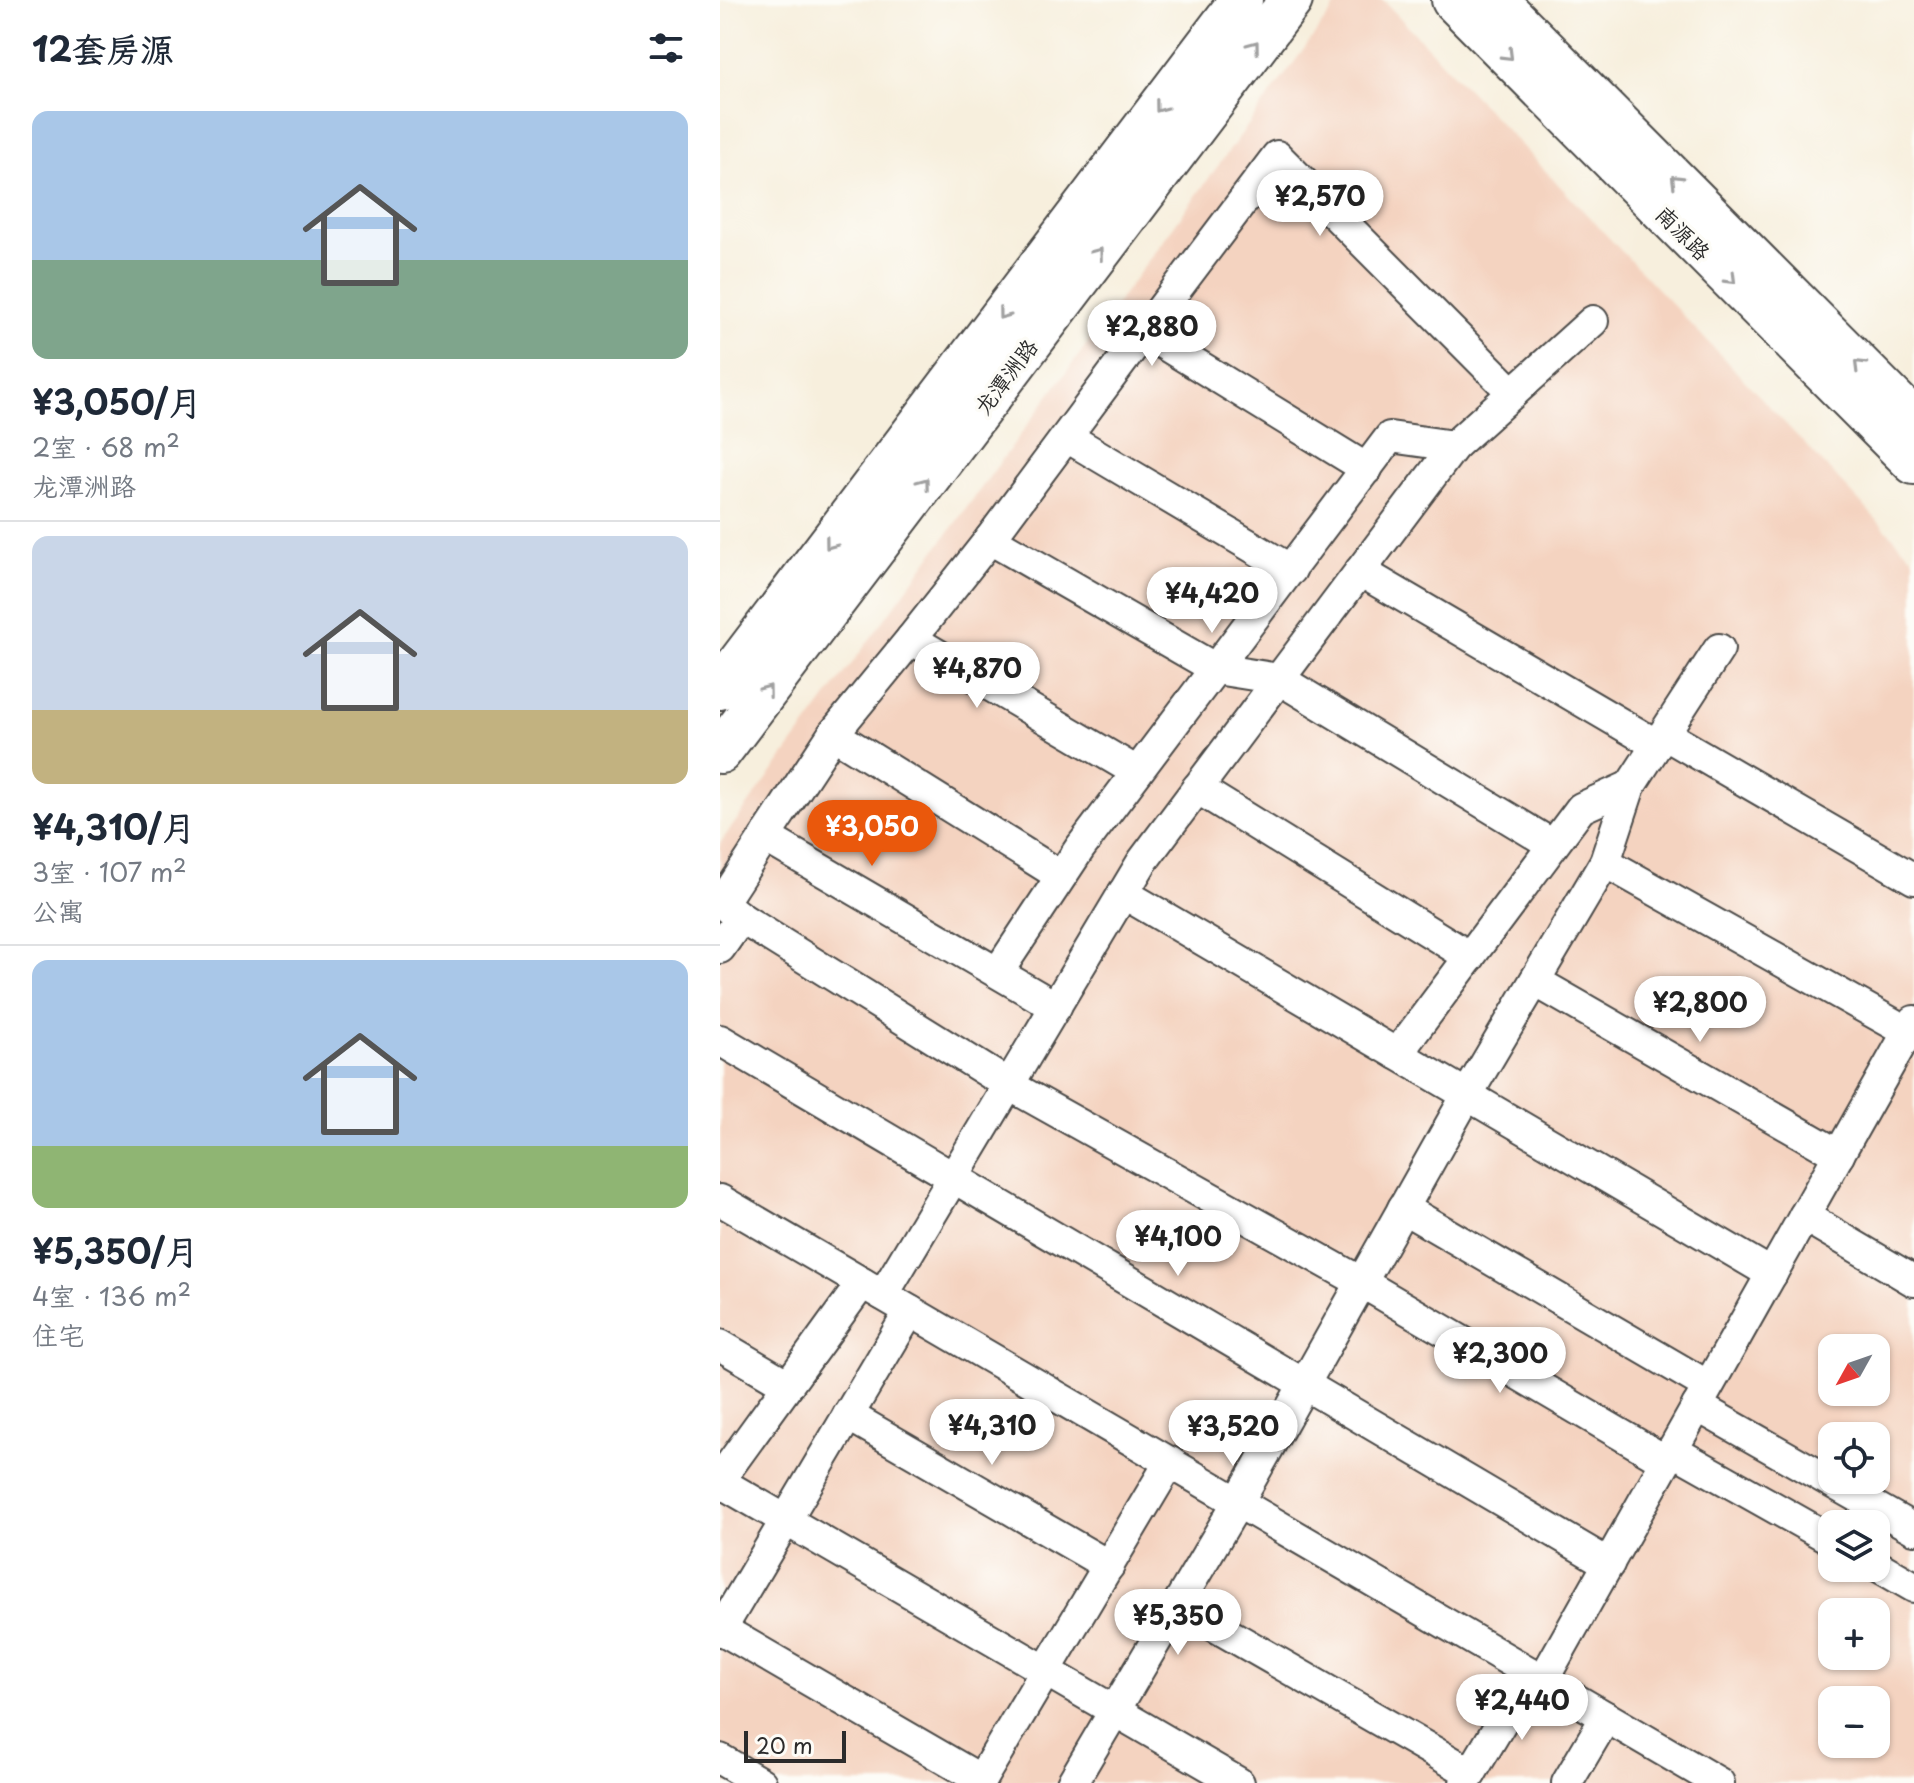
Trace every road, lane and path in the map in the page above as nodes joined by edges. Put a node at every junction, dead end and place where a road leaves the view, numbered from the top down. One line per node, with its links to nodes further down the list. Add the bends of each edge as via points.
1 (1241, 0): 20 (main road, 龙潭洲路, one-way to 20)
2 (1291, 0): 23 (main road, 龙潭洲路, one-way to 2)
3 (1453, 0): 11 (main road, 南源路, one-way to 11)
4 (1496, 0): 8 (main road, 南源路, one-way to 4)
5 (1593, 321): 7 (street)
6 (1144, 332): 7 (street, via 1277,156); 9 (street); 12 (street)
7 (1513, 393): 10 (street)
8 (1914, 420)
9 (1067, 437): 13 (street); 14 (street)
10 (1454, 446): 12 (street, via 1390,437); 15 (street)
11 (1914, 463)
12 (1367, 469): 14 (street)
13 (990, 539): 16 (street); 18 (street)
14 (1291, 570): 18 (street)
15 (1360, 571): 19 (street); 22 (street)
16 (911, 639): 21 (street); 24 (street)
17 (1719, 649): 22 (street)
18 (1216, 669): 19 (street); 24 (street)
19 (1279, 679): 26 (street); 28 (street)
20 (720, 688)
21 (833, 734): 27 (street); 30 (street)
22 (1660, 740): 25 (street); 31 (street)
23 (720, 752)
24 (1137, 772): 30 (street)
25 (1630, 786): 28 (street, via 1581,808); 29 (street)
26 (1197, 788): 32 (street); 35 (street)
27 (765, 837): 33 (street); 36 (street)
28 (1553, 845): 35 (street)
29 (1605, 862): 37 (street); 39 (street)
30 (1061, 876): 36 (street)
31 (1914, 879)
32 (1123, 893): 38 (street); 41 (street)
33 (728, 908): 34 (street); 42 (street)
34 (720, 948)
35 (1470, 957): 41 (street)
36 (998, 972): 38 (street)
37 (1535, 981): 43 (street); 44 (street)
38 (1056, 1007): 42 (street)
39 (1911, 1027): 44 (street)
40 (720, 1040): 45 (street)
41 (1397, 1054): 43 (street)
42 (1009, 1085): 45 (street); 51 (street)
43 (1467, 1095): 47 (street); 49 (street)
44 (1839, 1155): 48 (street)
45 (954, 1177): 52 (street); 55 (street)
46 (720, 1200): 52 (street)
47 (1403, 1208): 51 (street); 57 (street)
48 (1804, 1216): 49 (street); 50 (street)
49 (1772, 1274): 57 (street)
50 (1914, 1281)
51 (1361, 1282): 55 (street); 59 (street)
52 (872, 1289): 53 (street); 56 (street)
53 (910, 1311): 58 (street); 60 (street)
54 (720, 1345): 56 (street)
55 (1304, 1384): 62 (street); 66 (street)
56 (788, 1385): 61 (street)
57 (1703, 1396): 59 (street); 64 (street)
58 (848, 1415): 63 (street); 67 (street)
59 (1669, 1456): 65 (street); 66 (street)
60 (1170, 1462): 62 (street); 67 (street)
61 (720, 1480): 63 (street)
62 (1238, 1502): 70 (street); 73 (street)
63 (786, 1521): 71 (street); 72 (street)
64 (1914, 1529)
65 (1818, 1533)
66 (1609, 1564): 73 (street)
67 (1109, 1566): 72 (street)
68 (1890, 1573): 69 (street)
69 (1914, 1587)
70 (1178, 1605): 74 (street); 77 (street)
71 (721, 1630): 78 (street)
72 (1046, 1671): 74 (street); 78 (street)
73 (1537, 1676): 75 (street); 77 (street)
74 (1115, 1711): 80 (street); 81 (street)
75 (1606, 1717): 82 (street); 83 (street)
76 (720, 1759): 79 (street)
77 (1468, 1778)
78 (980, 1782)
79 (761, 1783)
80 (1072, 1783)
81 (1239, 1783)
82 (1567, 1783)
83 (1719, 1783)

